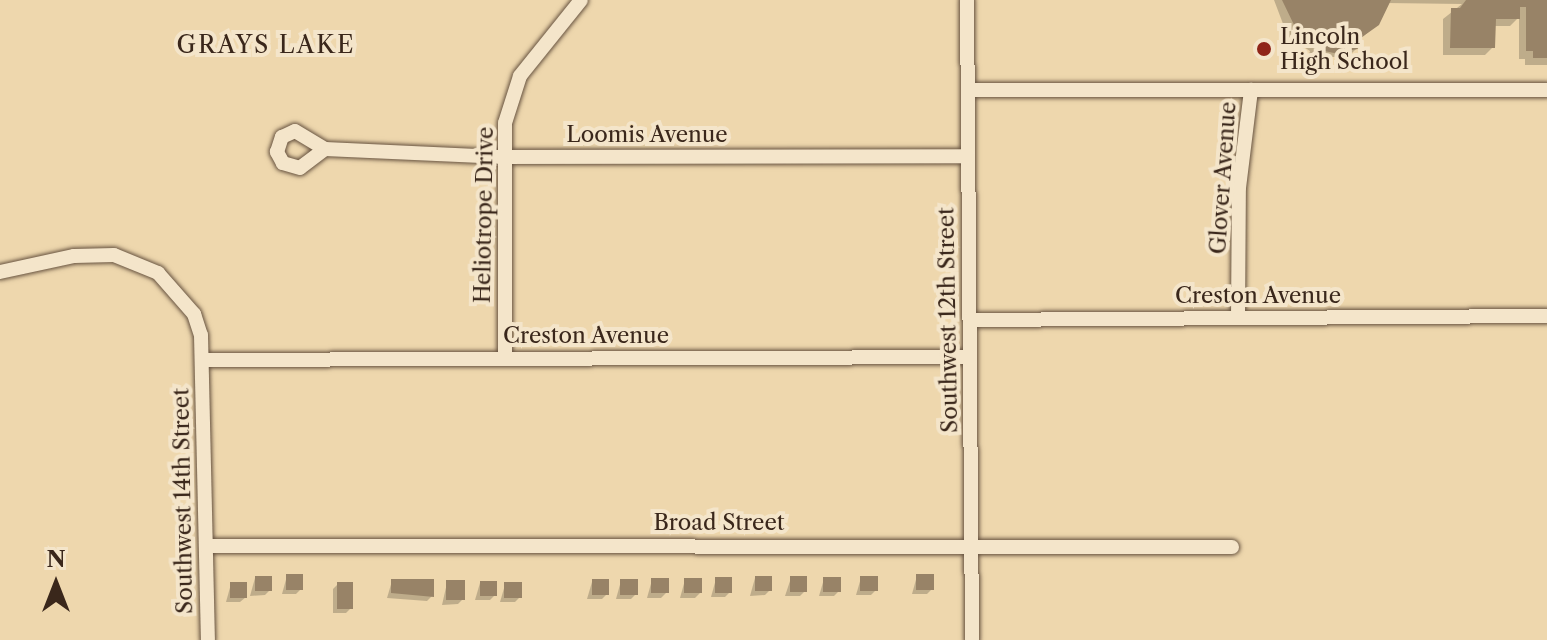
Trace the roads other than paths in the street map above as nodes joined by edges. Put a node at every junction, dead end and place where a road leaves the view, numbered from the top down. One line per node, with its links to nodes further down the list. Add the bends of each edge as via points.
1 (581, 0): 8 (street, Heliotrope Drive, via 520,76 505,123)
2 (967, 0): 3 (street, Southwest 12th Street)
3 (968, 90): 4 (street); 7 (street, Southwest 12th Street)
4 (1251, 90): 5 (street); 13 (street, Glover Avenue, via 1239,188)
5 (1547, 90)
6 (325, 149): 8 (street, Loomis Avenue)
7 (968, 156): 8 (street, Loomis Avenue); 14 (street, Southwest 12th Street)
8 (504, 157): 16 (street, Heliotrope Drive)
9 (23, 270): 10 (street); 11 (street); 17 (street, Southwest 14th Street, via 93,254 147,267 167,281 194,314)
10 (0, 272)
11 (0, 282)
12 (1547, 316): 13 (street, Creston Avenue)
13 (1238, 318): 14 (street, Creston Avenue)
14 (970, 320): 15 (street, Southwest 12th Street)
15 (970, 357): 16 (street, Creston Avenue); 18 (street, Southwest 12th Street)
16 (505, 358): 17 (street, Creston Avenue)
17 (202, 360): 19 (street, Southwest 14th Street)
18 (972, 545): 19 (street, Broad Street); 20 (street, Broad Street); 22 (street, Southwest 12th Street)
19 (206, 546): 21 (street, Southwest 14th Street)
20 (1232, 547)
21 (208, 640)
22 (972, 640)

